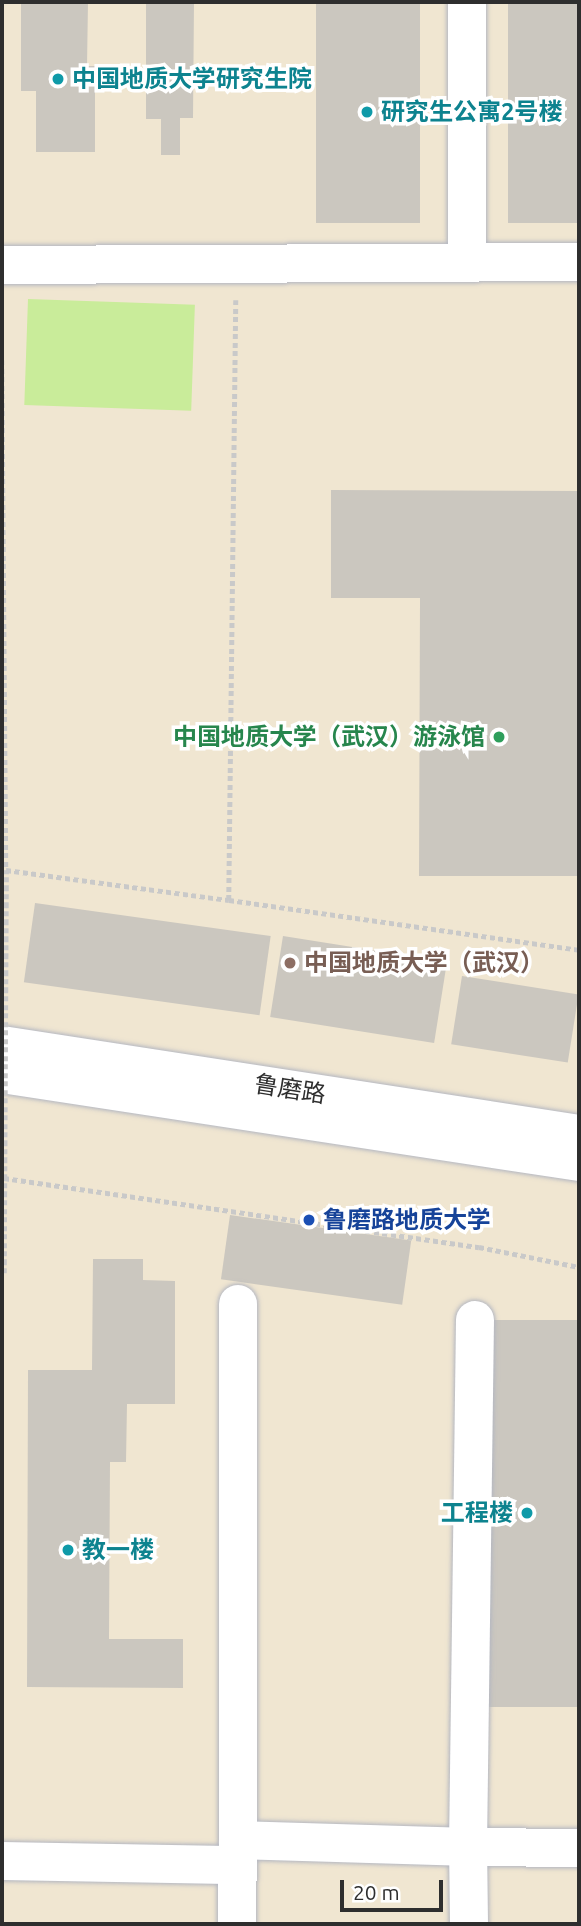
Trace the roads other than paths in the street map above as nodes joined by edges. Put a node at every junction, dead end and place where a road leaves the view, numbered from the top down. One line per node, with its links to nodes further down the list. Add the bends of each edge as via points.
1 (467, 2): 2 (street)
2 (467, 262): 3 (street); 4 (street)
3 (579, 262)
4 (2, 265)
5 (2, 1045): 7 (street, 鲁磨路)
6 (2, 1074): 8 (street, 鲁磨路)
7 (579, 1134)
8 (579, 1162)
9 (238, 1304): 13 (street)
10 (475, 1320): 11 (street)
11 (468, 1847): 12 (street); 13 (street); 16 (street)
12 (579, 1848)
13 (238, 1852): 14 (street); 15 (street)
14 (2, 1861)
15 (237, 1924)
16 (469, 1924)

